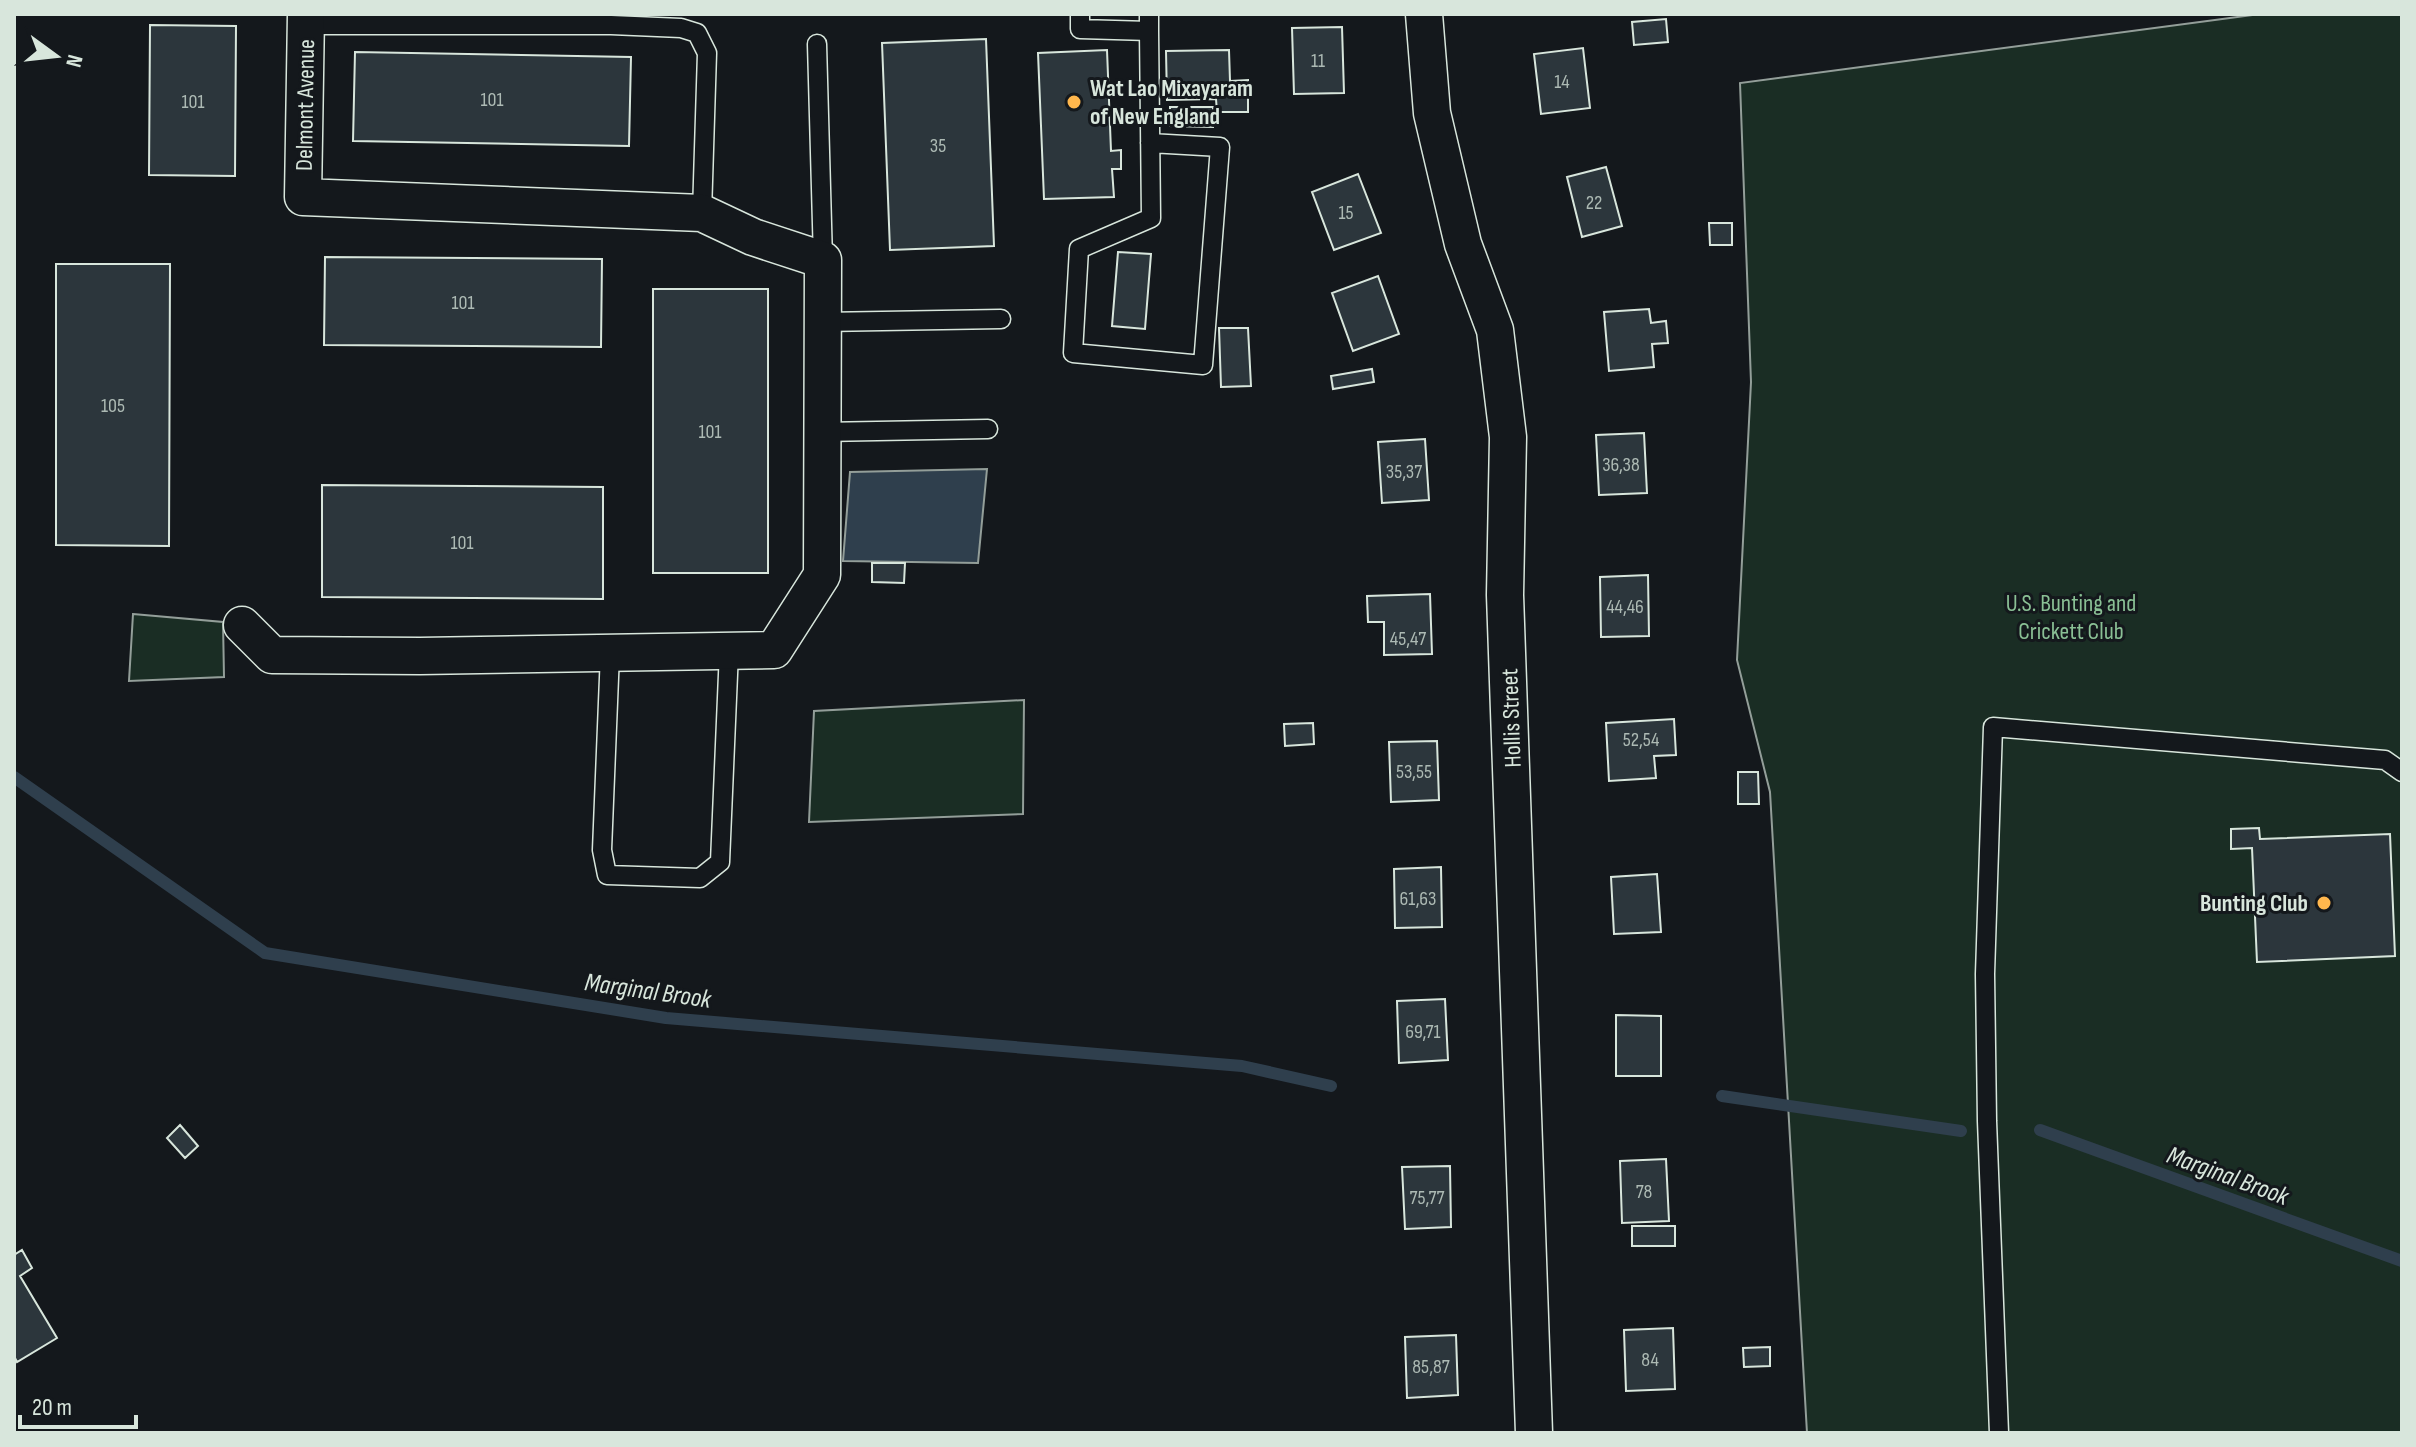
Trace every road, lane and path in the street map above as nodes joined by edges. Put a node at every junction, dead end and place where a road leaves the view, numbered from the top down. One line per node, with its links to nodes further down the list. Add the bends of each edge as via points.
1 (1080, 14): 4 (lane, via 1080,29)
2 (1424, 14): 17 (street, Hollis Street, via 1432,113 1463,244 1495,330 1508,437 1505,595)
3 (306, 19): 7 (lane, via 611,25 697,33 707,53); 7 (street, Delmont Avenue, via 303,197)
4 (1149, 22): 6 (lane)
5 (817, 44): 8 (lane)
6 (1150, 143): 6 (lane, via 1151,218 1079,249 1073,353 1203,365 1220,147)
7 (702, 213): 8 (street)
8 (823, 260): 10 (street)
9 (1001, 319): 10 (lane)
10 (823, 322): 12 (street)
11 (988, 429): 12 (lane)
12 (822, 432): 14 (street, via 822,575 774,650)
13 (242, 625): 15 (street, via 272,655)
14 (729, 651): 15 (street); 15 (lane, via 720,862 700,878 607,875 602,850)
15 (610, 653)
16 (2402, 772): 18 (lane, via 2385,760 1993,727 1985,974)
17 (1534, 1433)
18 (1999, 1433)

